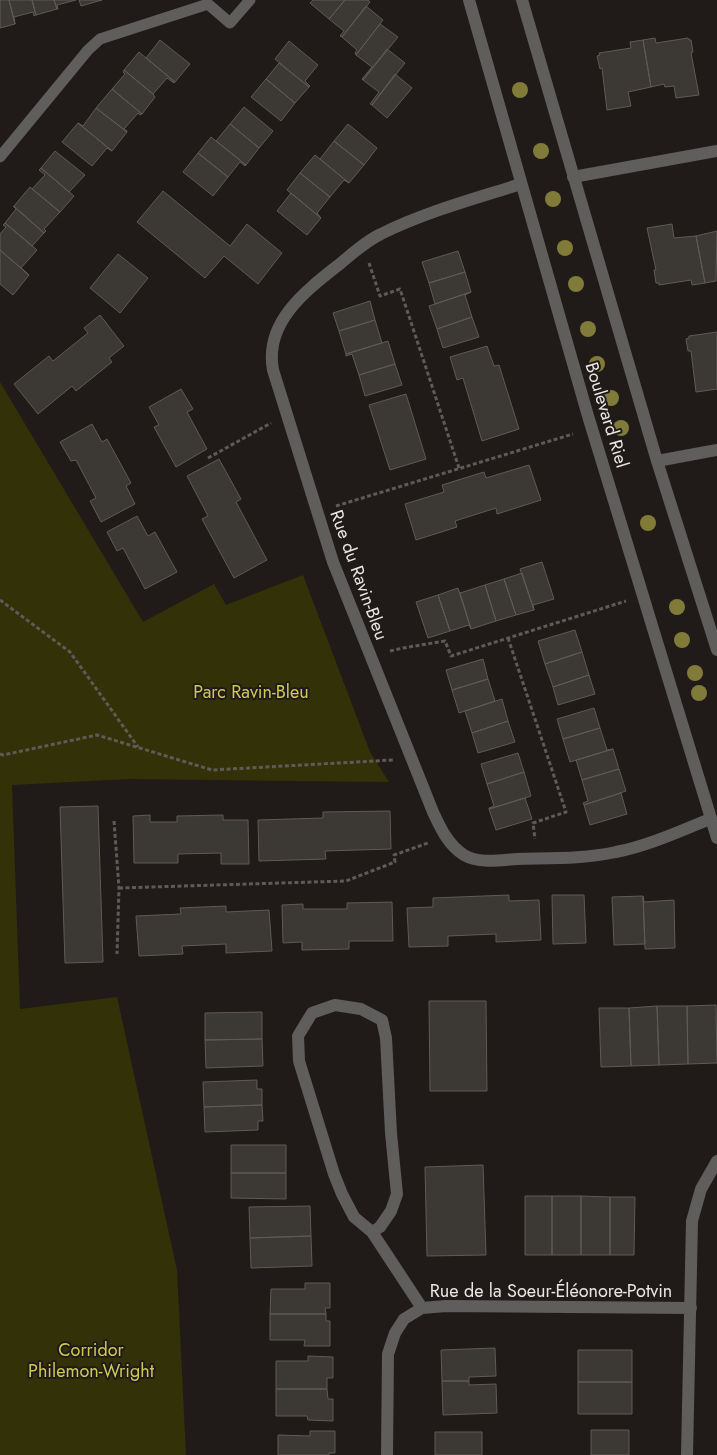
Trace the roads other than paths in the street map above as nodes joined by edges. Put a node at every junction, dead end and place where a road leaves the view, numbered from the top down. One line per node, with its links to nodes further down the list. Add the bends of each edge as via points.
1 (250, 0): 5 (lane, via 230,23 208,4 100,38)
2 (469, 0): 7 (street, Boulevard Riel)
3 (522, 0): 6 (street, Boulevard Riel)
4 (717, 151): 6 (street)
5 (0, 157)
6 (574, 177): 9 (street, Boulevard Riel)
7 (521, 184): 11 (street, Boulevard Riel); 11 (street, Rue du Ravin-Bleu, via 412,220 378,235 299,296 274,341 271,352 273,370 333,562 438,825 454,846 464,855 483,860 583,857 644,844)
8 (717, 450): 9 (street)
9 (657, 461): 10 (street, Boulevard Riel)
10 (717, 650)
11 (710, 819): 12 (street, Boulevard Riel)
12 (717, 838)
13 (717, 1161): 16 (street, via 701,1189 692,1221)
14 (372, 1232): 14 (street, via 354,1217 342,1194 299,1062 298,1036 312,1013 336,1005 361,1009 382,1020 386,1038 396,1194 380,1227); 15 (street)
15 (422, 1308): 16 (street, Rue de la Soeur-Éléonore-Potvin); 17 (street, Rue de la Soeur-Éléonore-Potvin, via 404,1318 388,1354)
16 (691, 1308): 18 (street)
17 (387, 1455)
18 (686, 1455)

